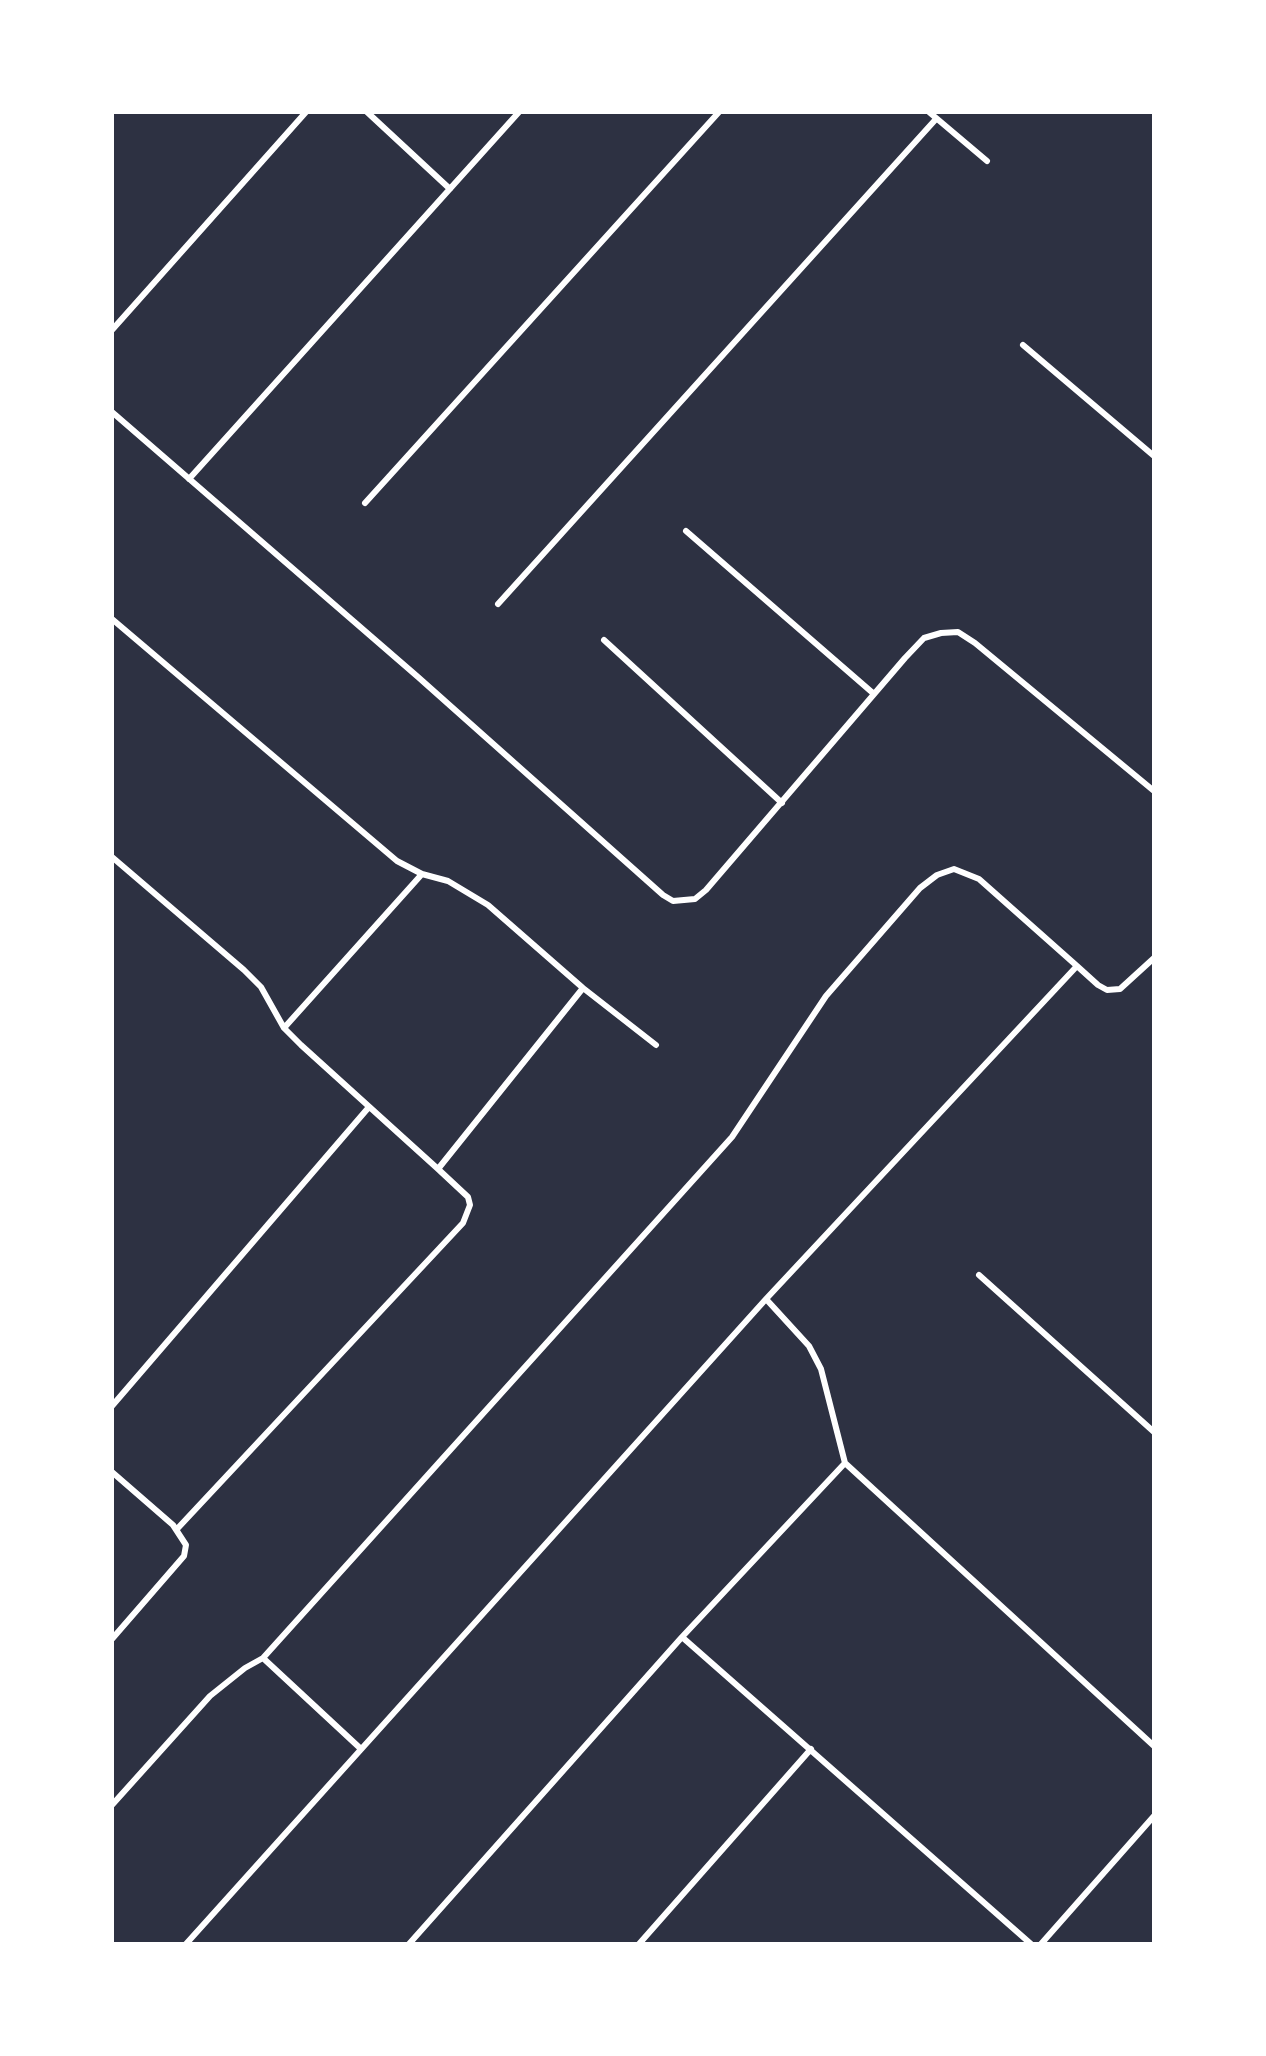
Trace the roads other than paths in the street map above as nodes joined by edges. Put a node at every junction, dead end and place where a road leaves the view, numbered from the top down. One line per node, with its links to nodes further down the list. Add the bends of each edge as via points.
1 (306, 112): 9 (street)
2 (367, 112): 8 (street)
3 (519, 112): 8 (street)
4 (718, 112): 15 (street)
5 (929, 112): 6 (street)
6 (936, 119): 7 (street); 17 (street)
7 (987, 161)
8 (450, 189): 14 (street)
9 (112, 330)
10 (1023, 345): 13 (street)
11 (112, 412): 14 (street)
12 (1154, 446): 13 (street)
13 (1151, 454)
14 (189, 478): 22 (street, via 672,901 695,899 706,890)
15 (365, 503)
16 (686, 531): 20 (street)
17 (498, 604)
18 (112, 619): 24 (street, via 397,861)
19 (604, 640): 22 (street)
20 (874, 694): 21 (street, via 924,638 958,632); 22 (street)
21 (1154, 791)
22 (782, 802)
23 (112, 857): 28 (street, via 244,970 261,987)
24 (422, 873): 27 (street, via 447,881 489,905); 28 (street)
25 (1154, 958): 26 (street, via 1120,989 1107,990)
26 (1077, 966): 33 (street); 41 (street, via 979,879 954,869 937,875 920,888 826,996 732,1137)
27 (583, 988): 29 (street); 31 (street)
28 (285, 1028): 30 (street)
29 (656, 1045)
30 (369, 1107): 31 (street); 34 (street)
31 (438, 1169): 38 (street, via 468,1197 468,1214 463,1223)
32 (980, 1275): 35 (street)
33 (766, 1299): 36 (street, via 810,1346 821,1369); 43 (street)
34 (112, 1407)
35 (1154, 1432)
36 (845, 1463): 39 (street); 42 (street)
37 (112, 1472): 38 (street)
38 (177, 1529): 40 (street, via 186,1545 184,1556)
39 (682, 1637): 44 (street); 48 (street)
40 (112, 1639)
41 (263, 1658): 43 (street); 45 (street, via 210,1696)
42 (1154, 1746)
43 (361, 1749): 47 (street)
44 (811, 1749): 49 (street); 50 (street)
45 (112, 1805)
46 (1154, 1816): 51 (street)
47 (186, 1944)
48 (409, 1944)
49 (639, 1944)
50 (1031, 1944)
51 (1041, 1944)

